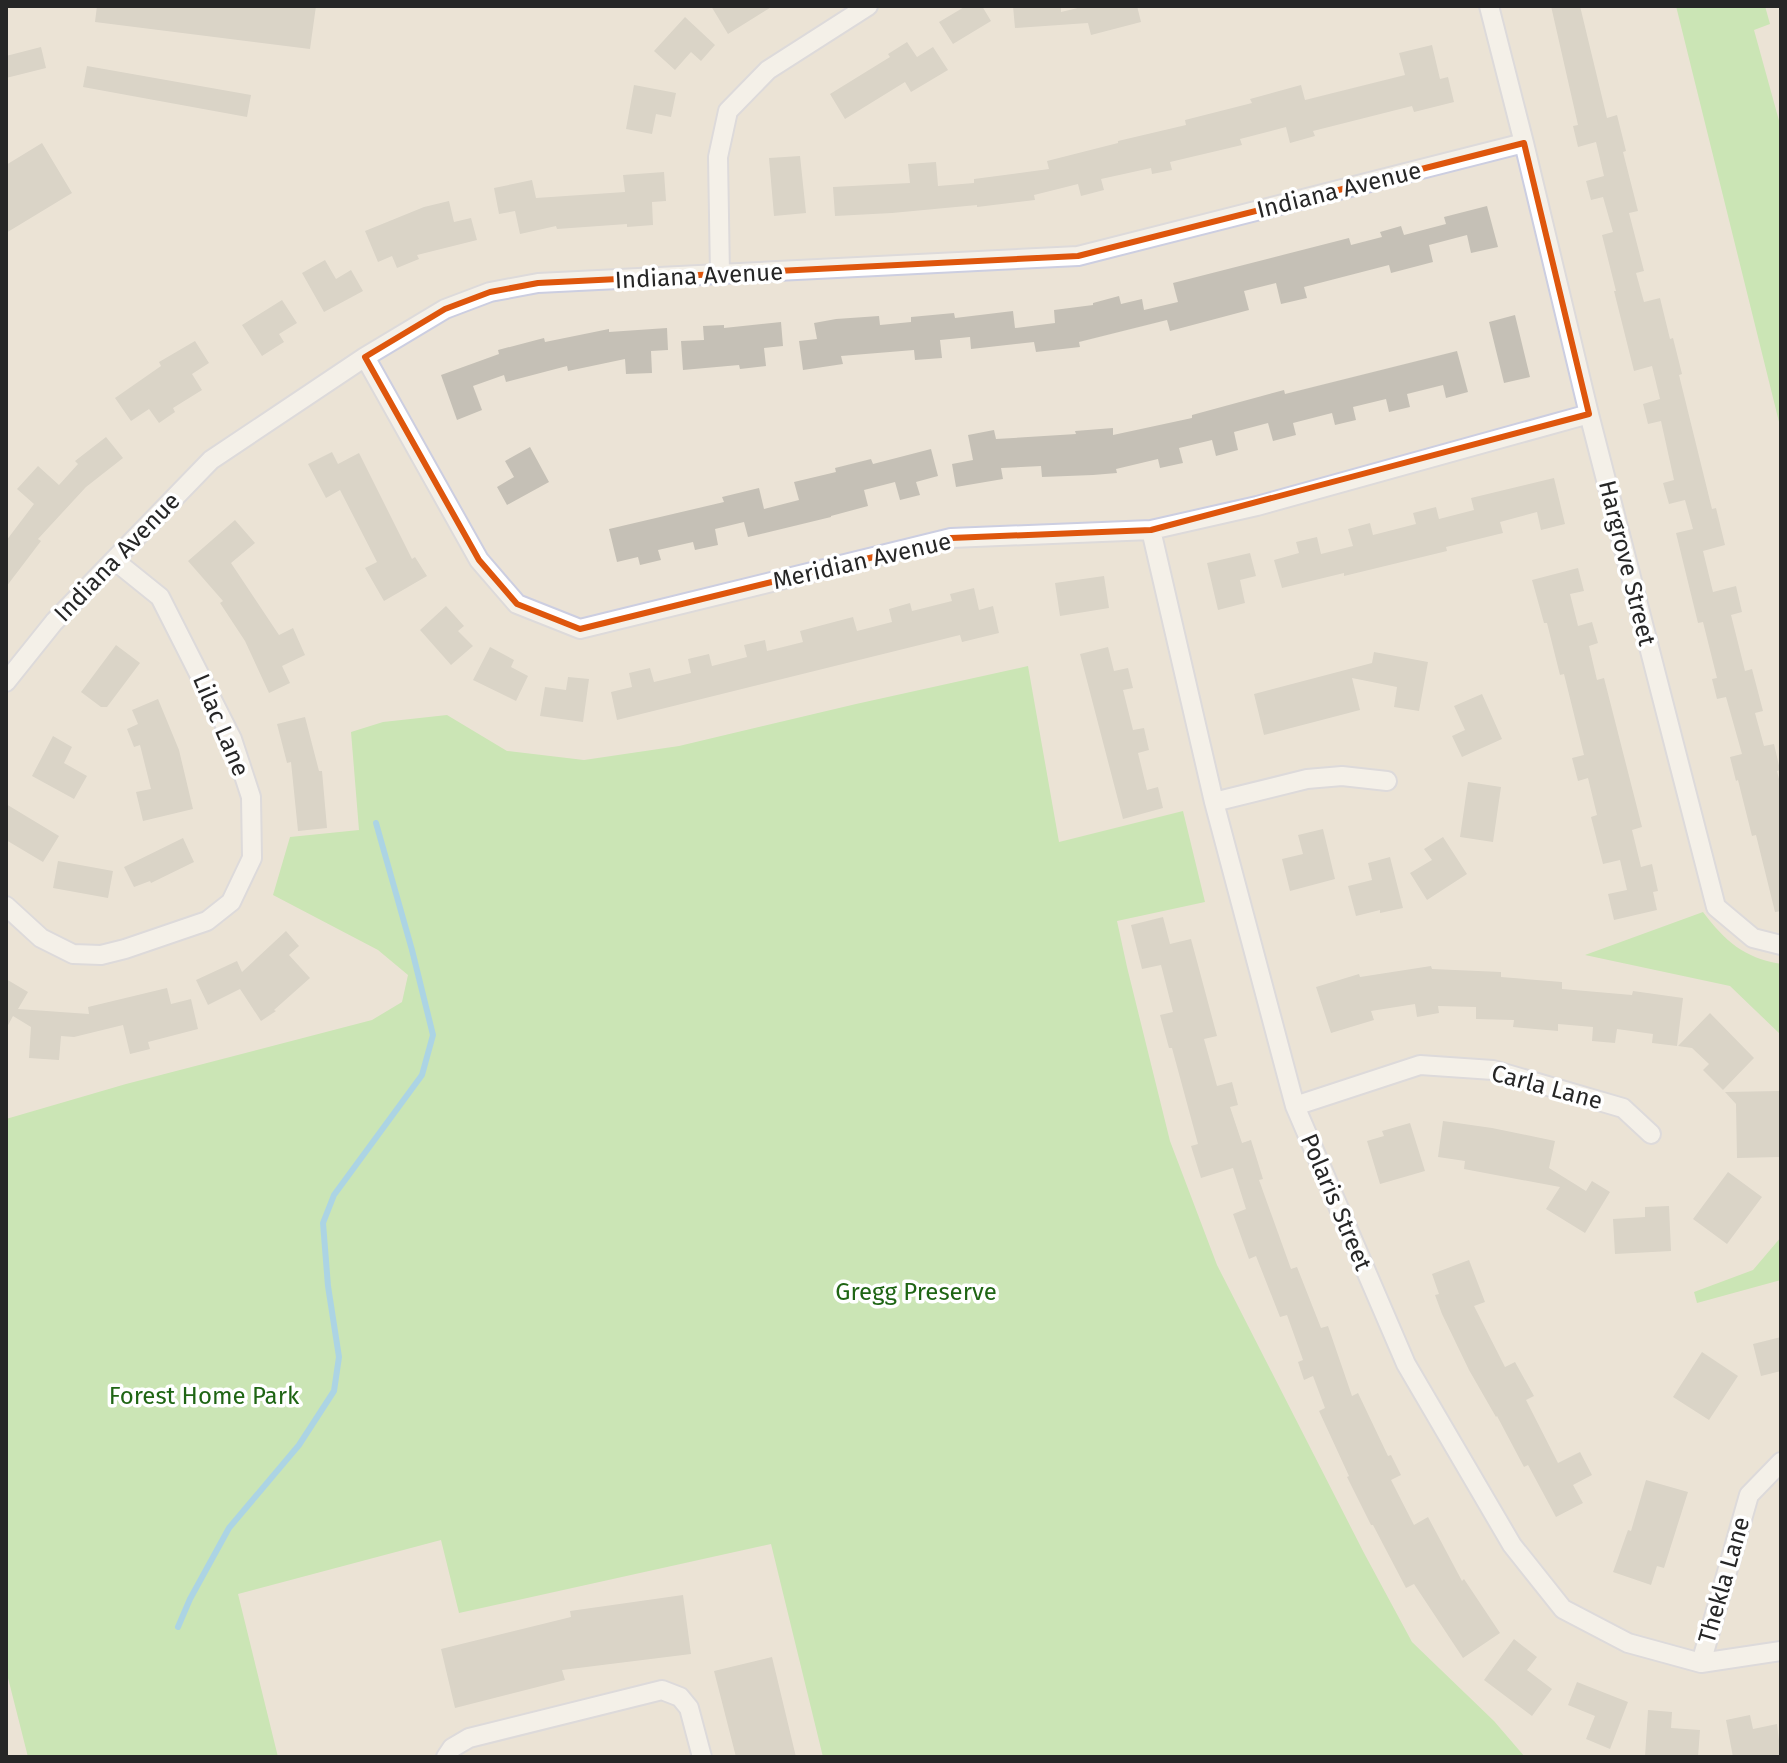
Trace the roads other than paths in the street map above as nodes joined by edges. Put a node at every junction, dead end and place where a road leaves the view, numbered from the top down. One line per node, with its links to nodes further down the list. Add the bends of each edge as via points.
1 (868, 6): 4 (street, via 768,70 728,111 718,157)
2 (1489, 6): 3 (street, Hargrove Street)
3 (1524, 143): 4 (street, Indiana Avenue, via 1078,256); 6 (street, Hargrove Street)
4 (720, 275): 5 (street, Indiana Avenue, via 538,283 490,292 445,309)
5 (365, 357): 7 (street, Meridian Avenue, via 479,560 517,604 580,629 951,538); 8 (street, Indiana Avenue, via 211,460)
6 (1589, 414): 7 (street, Meridian Avenue); 13 (street, Hargrove Street, via 1716,907 1753,938)
7 (1151, 530): 11 (street, Polaris Street)
8 (114, 560): 9 (street, Indiana Avenue); 12 (street, Lilac Lane, via 160,597 232,739 251,797 252,858 231,902 207,921 101,955 73,954 41,938)
9 (6, 682)
10 (1387, 781): 11 (street, via 1307,779)
11 (1214, 802): 14 (street, Polaris Street)
12 (6, 906)
13 (1781, 945)
14 (1295, 1106): 15 (street, Carla Lane, via 1420,1065 1493,1070 1623,1108); 18 (street, Polaris Street, via 1406,1364 1512,1545 1563,1609 1628,1643)
15 (1651, 1134)
16 (1781, 1462): 18 (street, Thekla Lane, via 1749,1495)
17 (1781, 1651): 18 (street, Polaris Street)
18 (1701, 1663)
19 (446, 1757): 20 (street, via 469,1738 662,1690 680,1697 689,1708)
20 (702, 1757)

